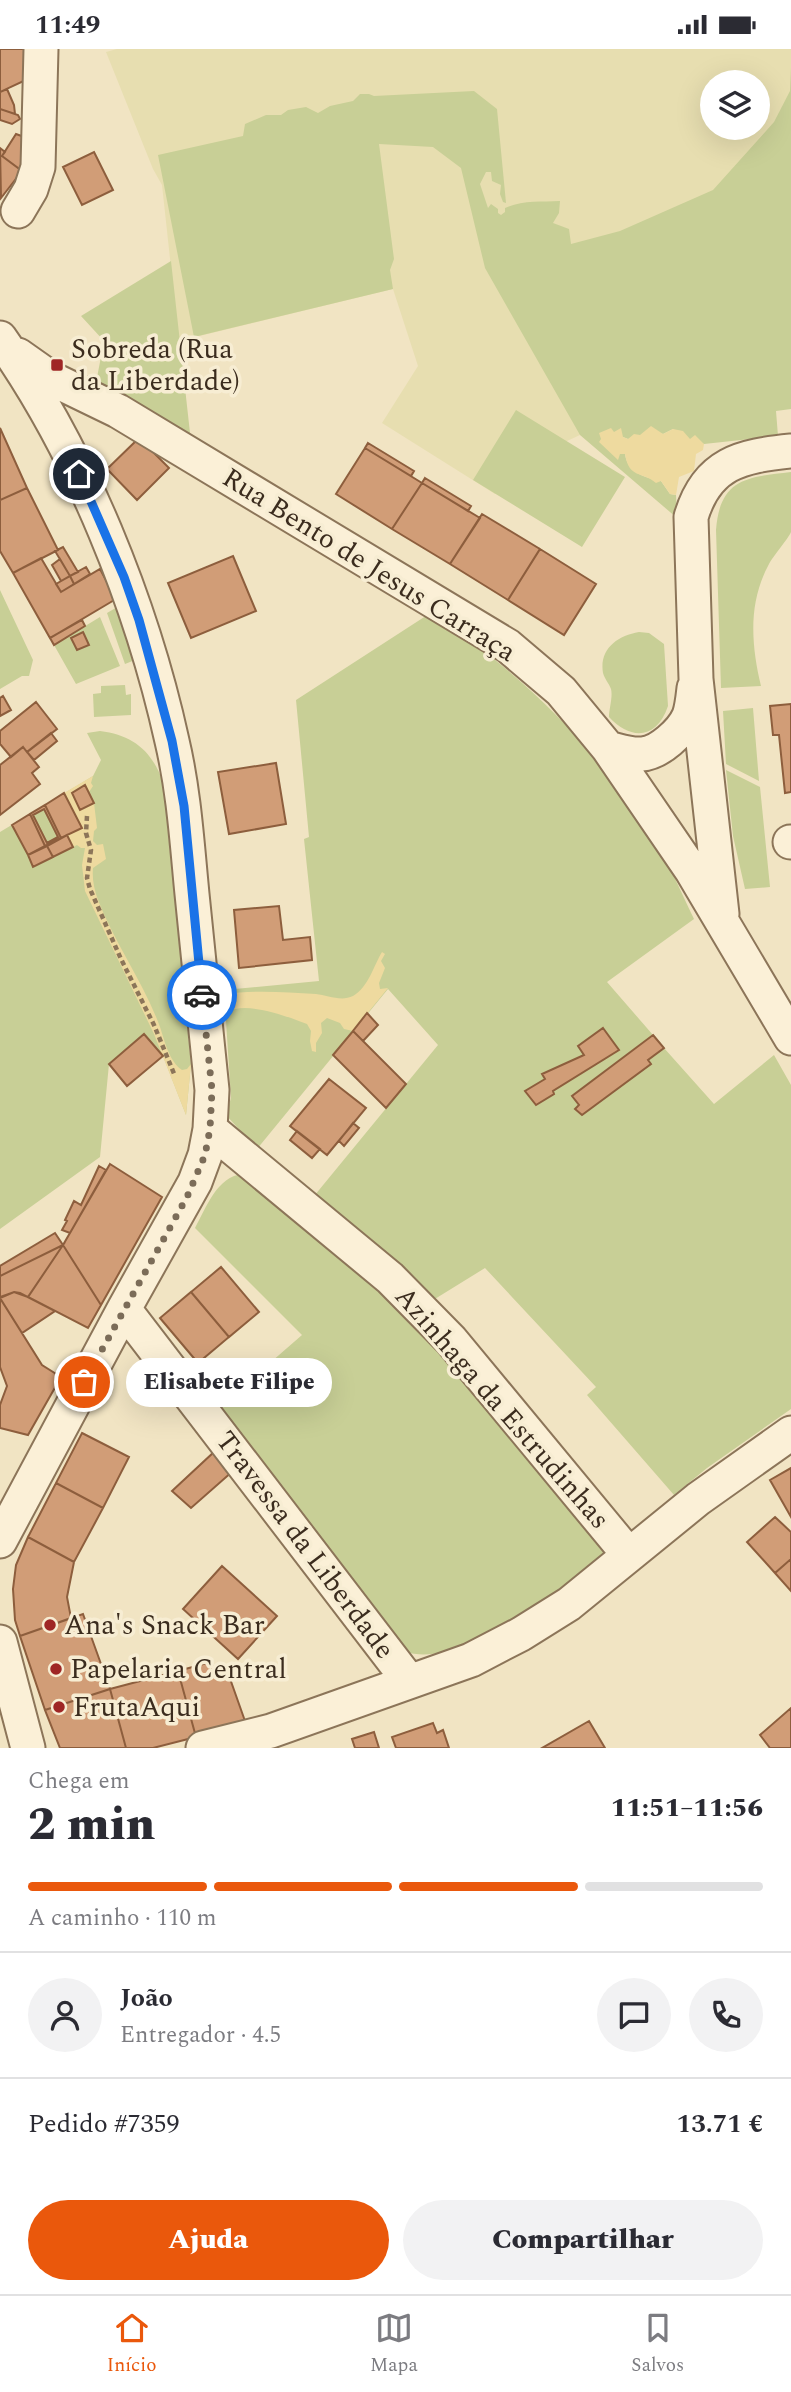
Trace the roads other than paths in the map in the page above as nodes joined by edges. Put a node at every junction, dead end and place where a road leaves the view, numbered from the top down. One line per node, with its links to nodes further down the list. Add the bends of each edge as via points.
1 (40, 49): 2 (street, via 38,167)
2 (18, 211)
3 (1, 340): 6 (street, Rua Bento de Jesus Carraça, via 52,379 118,411 508,646 561,691); 9 (street, via 79,474 124,577 172,741 184,806 212,1090)
4 (791, 451): 5 (street, via 739,459 721,468 696,502 691,517)
5 (696, 679): 6 (street, via 689,716 660,746 646,754); 7 (street)
6 (608, 748): 7 (street, Rua Bento de Jesus Carraça)
7 (723, 925): 8 (street, Rua Bento de Jesus Carraça)
8 (791, 1038)
9 (210, 1129): 10 (street, via 195,1182); 13 (street, Azinhaga da Estrudinhas, via 390,1278 434,1322)
10 (124, 1309): 12 (street); 15 (street, Travessa da Liberdade)
11 (791, 1433): 13 (street)
12 (0, 1541)
13 (629, 1555): 15 (street, via 569,1604 521,1634 471,1660)
14 (0, 1643): 16 (street)
15 (409, 1681): 17 (street, via 271,1731)
16 (28, 1748)
17 (202, 1748)

